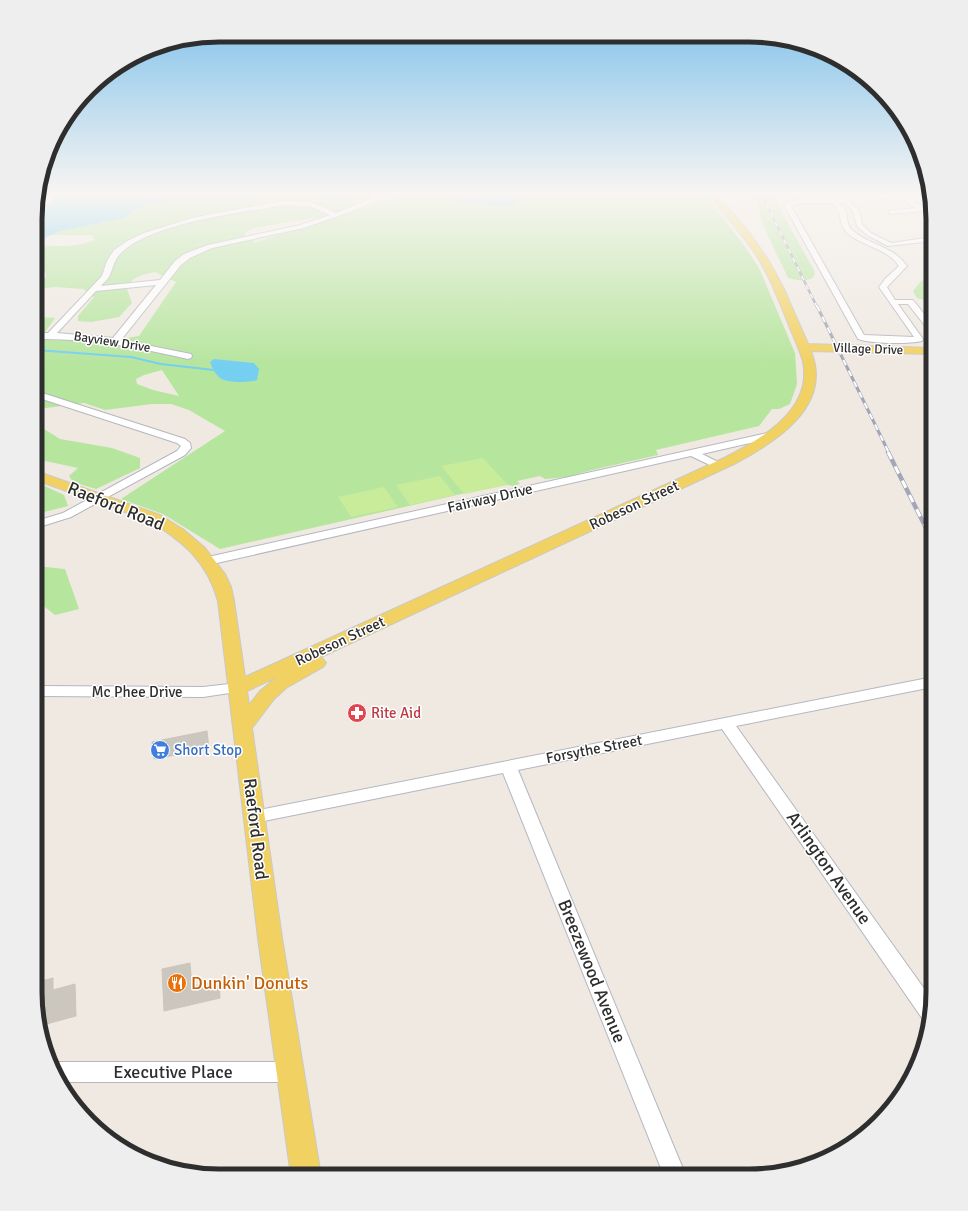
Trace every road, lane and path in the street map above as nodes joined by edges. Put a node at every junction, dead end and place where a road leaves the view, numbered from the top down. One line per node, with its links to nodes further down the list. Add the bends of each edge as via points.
1 (118, 252): 7 (street, via 113,257 105,277)
2 (197, 252): 6 (street, via 182,259)
3 (760, 252): 13 (main road, Robeson Street)
4 (814, 252): 8 (street, via 861,337 919,339)
5 (886, 252): 8 (street, via 903,266 883,287)
6 (163, 282): 7 (street); 12 (street)
7 (95, 289): 10 (street)
8 (892, 302): 9 (street, via 910,302)
9 (926, 321)
10 (51, 335): 11 (street, Bayview Drive); 12 (street, Bayview Drive)
11 (42, 336)
12 (116, 340): 15 (street, Bayview Drive)
13 (803, 347): 14 (main road, Village Drive); 17 (main road, Robeson Street, via 810,372 807,392 796,412)
14 (926, 351)
15 (188, 356)
16 (42, 396): 21 (street, via 184,443 186,448 180,453)
17 (772, 435): 18 (street, Fairway Drive); 19 (main road, Robeson Street)
18 (693, 453): 19 (street); 23 (street, Fairway Drive)
19 (718, 466): 24 (main road, Robeson Street)
20 (42, 477): 21 (main road, Raeford Road)
21 (98, 498): 22 (street, via 61,518); 23 (main road, Raeford Road, via 160,521 186,539)
22 (42, 523)
23 (208, 561): 26 (main road, Raeford Road, via 221,583 225,598)
24 (358, 633): 26 (main road, Robeson Street); 29 (main road, via 343,649 279,684 267,695)
25 (926, 683): 28 (street, Forsythe Street)
26 (238, 688): 27 (street, Mc Phee Drive, via 203,692); 29 (main road, Raeford Road)
27 (42, 691)
28 (726, 723): 30 (street, Forsythe Street); 32 (street, Arlington Avenue)
29 (243, 727): 31 (main road, Raeford Road)
30 (508, 766): 31 (street, Forsythe Street); 36 (street, Breezewood Avenue)
31 (254, 817): 34 (main road, Raeford Road)
32 (925, 1008)
33 (61, 1072): 34 (street, Executive Place)
34 (291, 1072): 35 (main road, Raeford Road)
35 (305, 1169)
36 (672, 1169)

